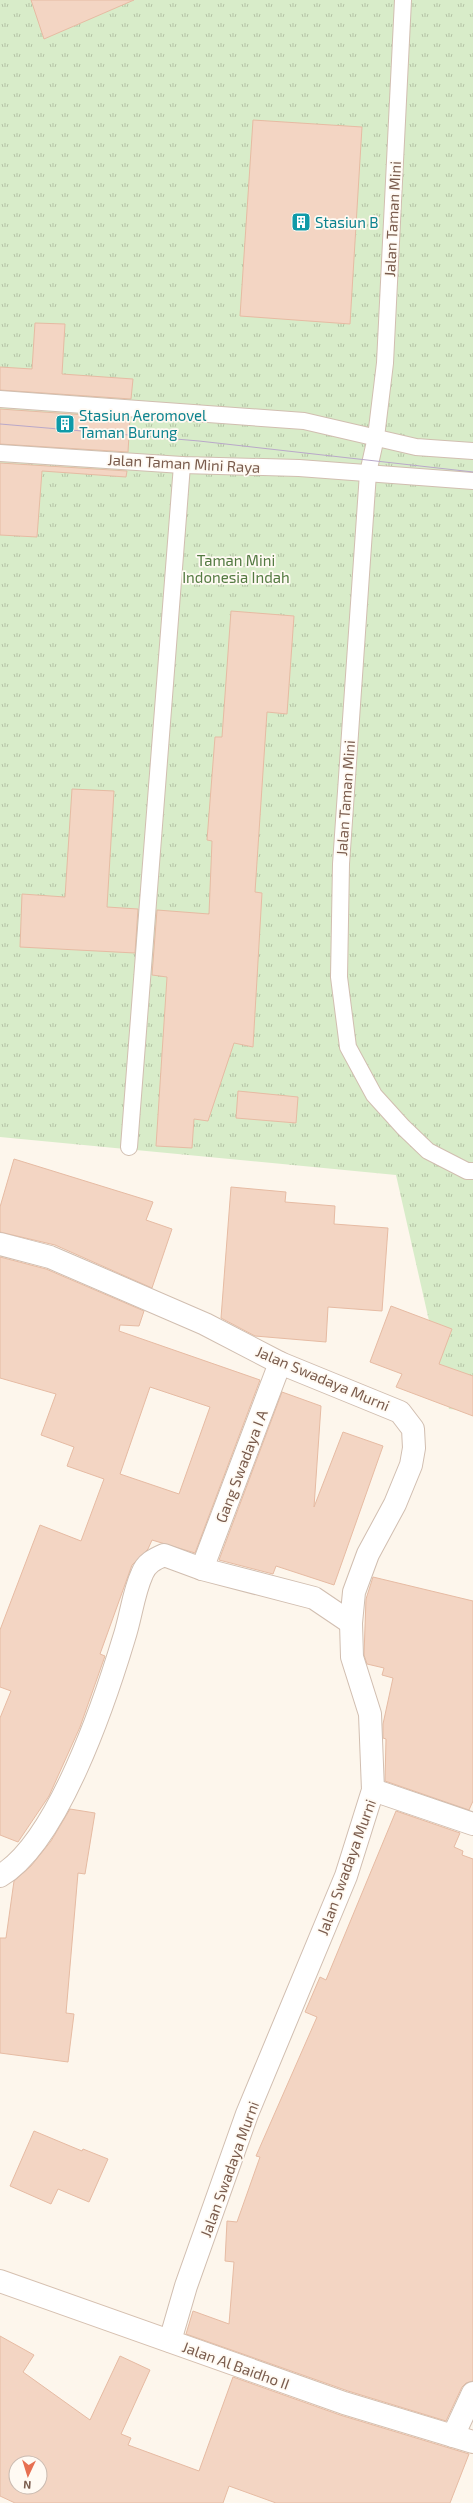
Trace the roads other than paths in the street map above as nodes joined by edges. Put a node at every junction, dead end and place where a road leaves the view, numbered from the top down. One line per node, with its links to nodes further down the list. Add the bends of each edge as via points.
1 (403, 0): 3 (lane, Jalan Taman Mini, via 385,364)
2 (0, 399): 3 (lane, via 304,421)
3 (376, 437): 4 (lane, via 416,447); 7 (lane, Jalan Taman Mini)
4 (473, 451)
5 (0, 453): 6 (lane, Jalan Taman Mini Raya)
6 (182, 465): 7 (lane, Jalan Taman Mini Raya); 9 (lane)
7 (368, 473): 8 (lane); 10 (lane, Jalan Taman Mini, via 341,864 339,977 348,1047 374,1095 403,1127 428,1151)
8 (473, 481)
9 (129, 1147)
10 (473, 1172)
11 (0, 1244): 12 (street, Jalan Swadaya Murni, via 50,1257 103,1278 205,1324)
12 (280, 1363): 13 (street, Gang Swadaya I A); 14 (street, Jalan Swadaya Murni, via 400,1412 412,1429 414,1448 411,1466 395,1504 368,1554 354,1592)
13 (202, 1569): 14 (street, via 314,1598); 17 (street, via 164,1555 152,1560 142,1572 125,1637 93,1730 68,1786 46,1826 30,1848 12,1868)
14 (351, 1623): 15 (street, Jalan Swadaya Murni, via 352,1657 370,1714)
15 (374, 1790): 16 (street); 19 (street, Jalan Swadaya Murni, via 346,1876 247,2114 186,2286)
16 (473, 1824)
17 (0, 1876)
18 (0, 2281): 19 (street, Jalan Al Baidho II)
19 (170, 2341): 21 (street, Jalan Al Baidho II, via 344,2403)
20 (473, 2393): 21 (street)
21 (463, 2439)

